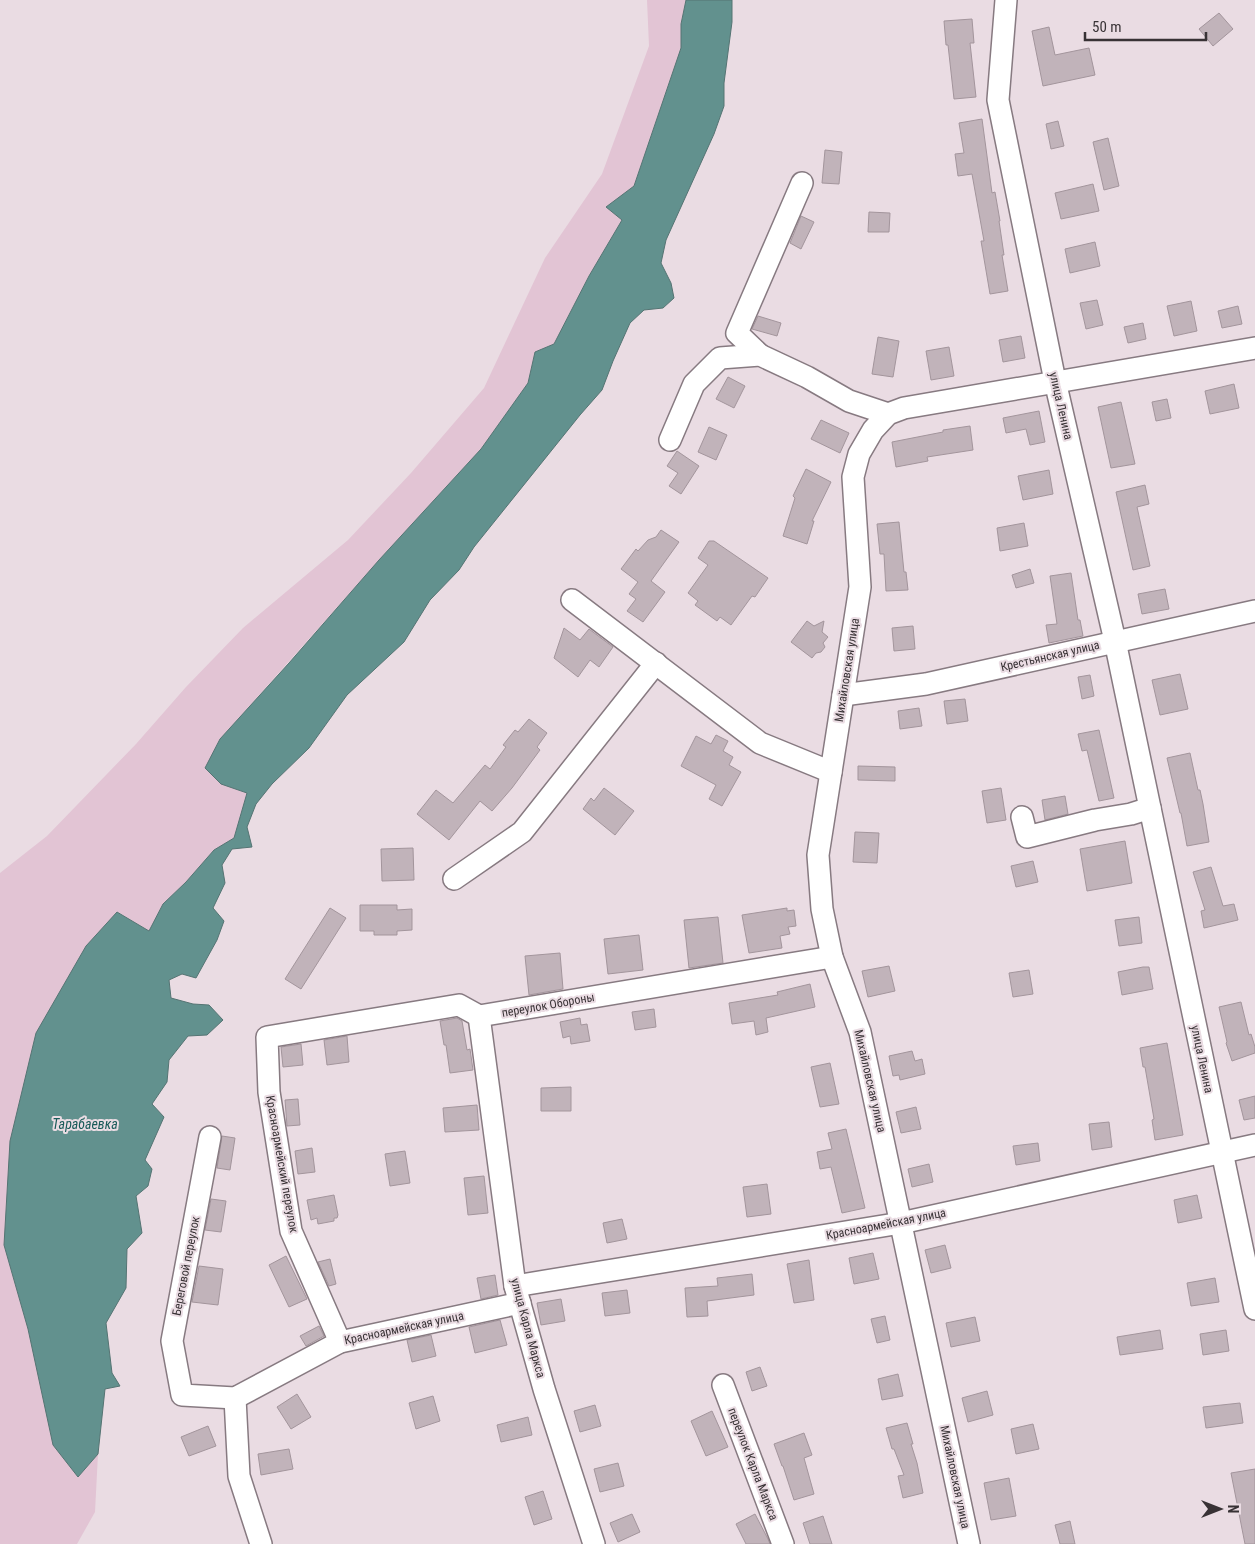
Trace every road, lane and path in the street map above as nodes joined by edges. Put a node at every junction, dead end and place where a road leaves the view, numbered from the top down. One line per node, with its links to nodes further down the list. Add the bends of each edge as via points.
1 (1006, 0): 5 (street, улица Ленина, via 998,100)
2 (802, 183): 4 (street, via 737,332)
3 (1255, 348): 5 (street)
4 (760, 355): 6 (street, via 849,401); 7 (street, via 720,358 694,384)
5 (1055, 381): 6 (street, via 904,408); 10 (street, улица Ленина)
6 (888, 414): 12 (street, Михайловская улица, via 859,454 853,477 860,587)
7 (670, 440)
8 (572, 600): 11 (street)
9 (1255, 611): 10 (street, Крестьянская улица)
10 (1115, 641): 12 (street, Крестьянская улица, via 926,684); 14 (street, улица Ленина)
11 (656, 663): 13 (street, via 760,743); 16 (street, via 522,832)
12 (843, 695): 13 (street, Михайловская улица)
13 (831, 772): 17 (street, Михайловская улица, via 818,855 822,908)
14 (1150, 808): 15 (street, via 1027,837); 21 (street, улица Ленина)
15 (1022, 817)
16 (454, 879)
17 (832, 957): 18 (street, переулок Обороны); 22 (street, Михайловская улица, via 860,1032)
18 (480, 1016): 23 (street, улица Карла Маркса); 25 (street, Красноармейский переулок, via 459,1005 267,1037 269,1092 291,1231)
19 (210, 1137): 27 (street, Береговой переулок, via 172,1341 182,1395)
20 (1255, 1145): 21 (street, Красноармейская улица)
21 (1222, 1152): 22 (street, Красноармейская улица); 24 (street, улица Ленина)
22 (901, 1223): 23 (street, Красноармейская улица); 31 (street, Михайловская улица)
23 (517, 1294): 25 (street, Красноармейская улица); 29 (street, улица Карла Маркса)
24 (1255, 1309)
25 (340, 1342): 27 (street, Красноармейская улица)
26 (723, 1385): 30 (street, переулок Карла Маркса)
27 (235, 1398): 28 (street, via 239,1476)
28 (261, 1544)
29 (594, 1544)
30 (783, 1544)
31 (969, 1544)

